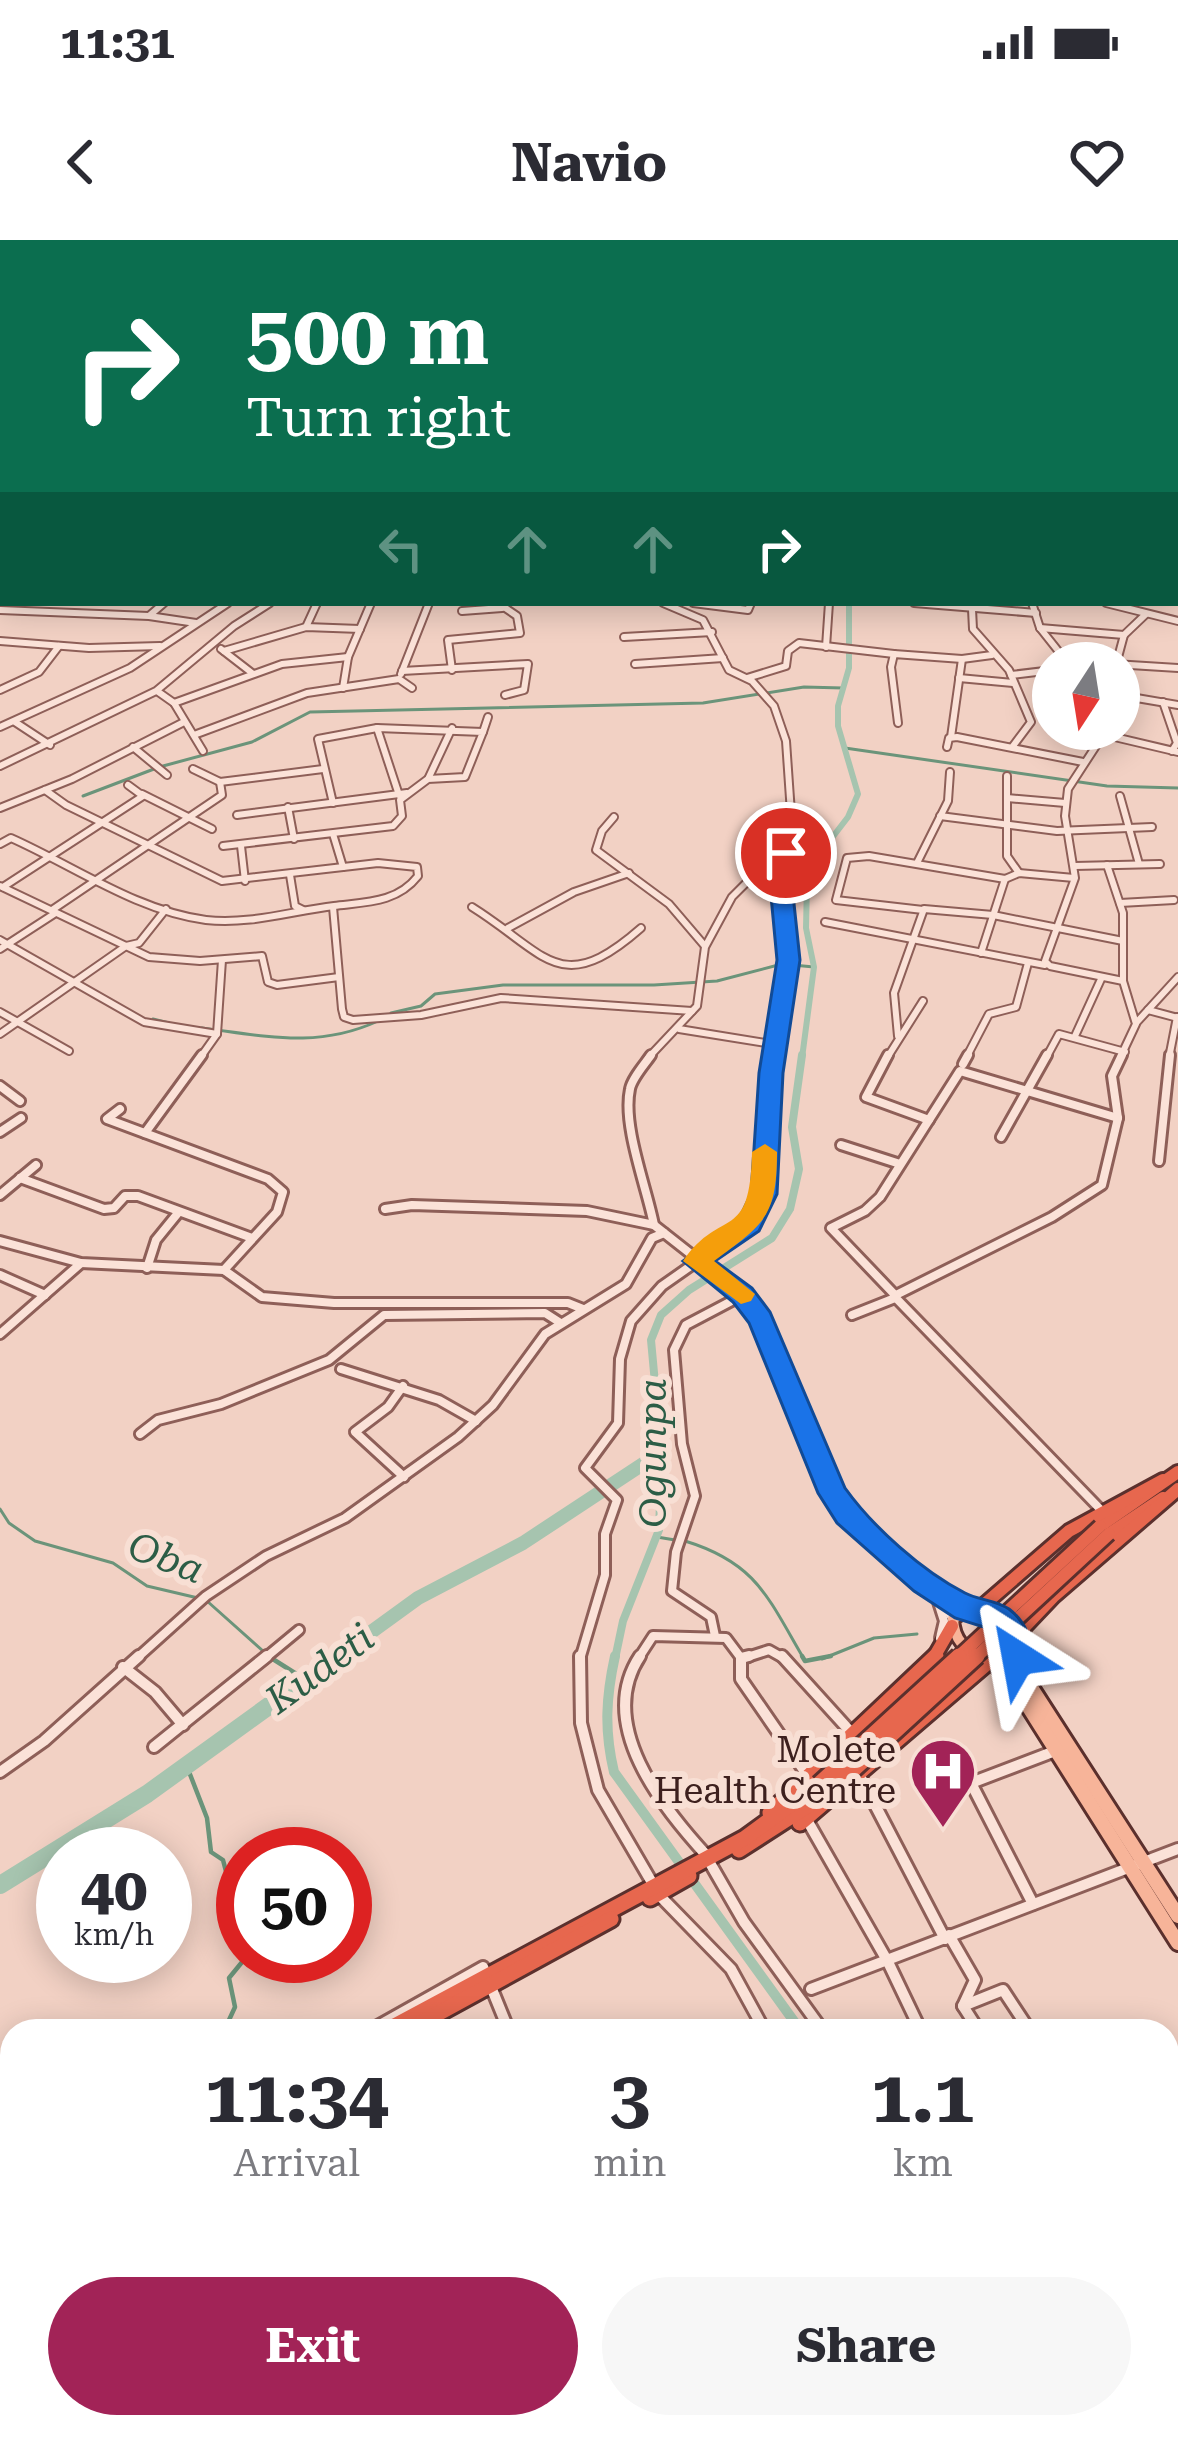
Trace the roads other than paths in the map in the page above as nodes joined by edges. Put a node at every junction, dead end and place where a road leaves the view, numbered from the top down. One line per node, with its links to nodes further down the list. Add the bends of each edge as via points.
1 (161, 606): 19 (street)
2 (224, 606): 21 (street)
3 (266, 606): 31 (street)
4 (315, 606): 22 (street)
5 (370, 606): 24 (street)
6 (427, 606): 46 (street)
7 (691, 606): 8 (street); 25 (street)
8 (748, 606)
9 (829, 606): 34 (street)
10 (943, 606): 14 (street)
11 (1033, 606): 18 (street)
12 (1119, 606): 17 (street)
13 (509, 607): 16 (street); 44 (street, via 519,634 448,640)
14 (972, 609): 18 (street); 37 (street, via 973,628)
15 (0, 610): 19 (street)
16 (462, 611)
17 (1148, 613): 20 (street); 26 (street)
18 (1036, 614): 23 (street)
19 (149, 616): 21 (street)
20 (1178, 621)
21 (198, 623): 33 (street)
22 (306, 628): 24 (street); 35 (street)
23 (1040, 628): 26 (street); 29 (street)
24 (360, 629): 38 (street)
25 (712, 632): 27 (street); 39 (street)
26 (1124, 635): 30 (street)
27 (624, 637)
28 (1, 642): 32 (street)
29 (1051, 642)
30 (1122, 642)
31 (213, 643): 35 (street); 54 (street)
32 (58, 646): 33 (street); 53 (street, via 39,671)
33 (160, 646): 61 (street, via 123,672)
34 (828, 647): 36 (street); 48 (street, via 796,644 786,666)
35 (224, 651): 45 (street)
36 (894, 654): 40 (street); 63 (street)
37 (992, 655): 40 (street); 50 (street)
38 (348, 657): 45 (street); 51 (street)
39 (724, 658): 42 (street); 48 (street)
40 (962, 659): 49 (street)
41 (1140, 663): 43 (street)
42 (634, 664)
43 (1177, 667)
44 (452, 670): 46 (street); 55 (street, via 528,664 524,690)
45 (253, 674): 58 (street)
46 (401, 675): 51 (street); 52 (street)
47 (1032, 675): 50 (street)
48 (747, 678): 113 (street, via 784,730 791,813)
49 (959, 678): 50 (street); 69 (street)
50 (1012, 679): 72 (street, via 1031,725)
51 (343, 688): 68 (street, via 283,700)
52 (412, 688)
53 (0, 690)
54 (156, 691): 58 (street); 71 (street)
55 (505, 695)
56 (1140, 698): 57 (street)
57 (1163, 702): 59 (street); 77 (street)
58 (173, 704): 62 (street)
59 (1178, 705)
60 (488, 717): 67 (street)
61 (14, 721): 64 (street); 71 (street)
62 (184, 722): 68 (street); 73 (street)
63 (898, 723)
64 (0, 727)
65 (377, 728): 66 (street); 81 (street, via 318,740); 90 (street)
66 (452, 728): 67 (street); 85 (street)
67 (483, 732): 85 (street, via 465,777)
68 (194, 735): 76 (street)
69 (951, 737): 72 (street); 74 (street)
70 (1140, 742): 77 (street)
71 (50, 746): 79 (street)
72 (1013, 746): 78 (street)
73 (134, 747): 83 (street); 88 (street)
74 (947, 747)
75 (1093, 750): 78 (street)
76 (202, 751)
77 (1175, 752)
78 (1084, 762): 94 (street)
79 (0, 766)
80 (193, 769): 86 (street)
81 (322, 769): 86 (street); 93 (street)
82 (950, 772): 98 (street)
83 (167, 775)
84 (1007, 776): 92 (street)
85 (428, 778): 90 (street)
86 (220, 782): 100 (street, via 222,794)
87 (128, 785): 89 (street)
88 (45, 790): 96 (street); 101 (street)
89 (142, 794): 100 (street); 101 (street)
90 (403, 795): 93 (street); 107 (street, via 393,826)
91 (1120, 796): 104 (street)
92 (1006, 798): 94 (street); 102 (street)
93 (333, 803): 95 (street)
94 (1065, 803): 106 (street)
95 (288, 807): 97 (street); 108 (street)
96 (0, 808)
97 (236, 815)
98 (940, 816): 102 (street); 115 (street)
99 (614, 817): 121 (street, via 595,848)
100 (189, 818): 105 (street); 110 (street)
101 (102, 822): 110 (street); 114 (street)
102 (1006, 827): 106 (street); 122 (street, via 1006,856)
103 (1152, 827): 104 (street)
104 (1127, 829): 106 (street); 116 (street)
105 (212, 830)
106 (1066, 830): 119 (street)
107 (333, 834): 108 (street); 120 (street)
108 (294, 839): 111 (street)
109 (0, 844): 114 (street, via 11,838)
110 (145, 845): 124 (street); 127 (street, via 214,879)
111 (241, 846): 112 (street); 127 (street)
112 (223, 847)
113 (775, 851): 146 (street, via 732,898); 169 (street, via 792,858 781,885 789,960)
114 (51, 854): 124 (street); 128 (street)
115 (917, 863): 126 (street); 135 (street, via 850,855 836,898)
116 (1138, 864): 117 (street); 118 (street)
117 (1160, 864)
118 (1107, 865): 119 (street); 130 (street)
119 (1075, 866): 125 (street)
120 (343, 867): 123 (street); 131 (street, via 395,864 417,867 418,876 395,897)
121 (631, 872): 139 (street); 146 (street)
122 (1019, 873): 125 (street); 126 (street)
123 (290, 875): 127 (street); 134 (street, via 295,906)
124 (97, 876): 133 (street); 136 (street)
125 (1075, 878): 141 (street)
126 (1005, 879): 137 (street)
127 (245, 881)
128 (3, 889): 136 (street)
129 (1174, 900): 130 (street)
130 (1120, 903): 143 (street)
131 (334, 907): 134 (street); 151 (street)
132 (472, 907): 139 (street)
133 (166, 909): 134 (street, via 226,920); 145 (street, via 139,943)
134 (303, 910)
135 (922, 910): 137 (street); 142 (street)
136 (54, 912): 144 (street); 145 (street)
137 (993, 915): 141 (street); 147 (street)
138 (825, 922): 142 (street)
139 (508, 928): 140 (street, via 554,964 577,971 594,968)
140 (641, 928)
141 (1057, 928): 143 (street); 150 (street)
142 (915, 940): 147 (street); 166 (street, via 894,993)
143 (1123, 941): 154 (street)
144 (3, 944): 155 (street)
145 (126, 946): 148 (street, via 149,957); 155 (street)
146 (705, 946): 158 (street)
147 (981, 953): 149 (street)
148 (222, 960): 151 (street, via 265,958 272,984); 165 (street)
149 (1028, 963): 150 (street); 172 (street, via 1016,1007 989,1014)
150 (1046, 965): 152 (street)
151 (339, 977): 158 (street, via 344,1017 352,1020 501,998)
152 (1102, 977): 154 (street); 167 (street)
153 (1178, 977): 157 (street)
154 (1123, 981): 162 (street)
155 (74, 984): 161 (street); 165 (street, via 144,1022)
156 (923, 1001): 166 (street)
157 (1148, 1010): 160 (street); 162 (street)
158 (692, 1011): 163 (street)
159 (0, 1012): 161 (street)
160 (1177, 1017): 168 (street)
161 (14, 1022): 164 (street); 170 (street)
162 (1136, 1024): 171 (street)
163 (679, 1029): 169 (street); 191 (street, via 634,1077 628,1098)
164 (0, 1034)
165 (217, 1034): 181 (street)
166 (898, 1036): 179 (street, via 866,1097)
167 (1076, 1036): 171 (street); 174 (street, via 1058,1034)
168 (1174, 1043): 184 (street)
169 (778, 1045): 195 (street, via 759,1210)
170 (69, 1052)
171 (1125, 1052): 178 (street, via 1112,1081)
172 (963, 1064)
173 (0, 1086): 175 (street)
174 (1025, 1092): 178 (street); 179 (street, via 960,1071); 182 (street)
175 (20, 1100)
176 (120, 1109): 181 (street, via 107,1120)
177 (21, 1118): 180 (street)
178 (1118, 1118): 202 (street, via 1094,1192)
179 (928, 1120): 185 (street)
180 (0, 1132)
181 (145, 1133): 193 (street, via 280,1187 278,1213)
182 (1001, 1137)
183 (841, 1144): 185 (street)
184 (1160, 1161)
185 (900, 1164): 202 (street, via 872,1205 831,1230)
186 (36, 1165): 187 (street)
187 (20, 1178): 188 (street); 190 (street, via 104,1209 131,1194)
188 (0, 1195)
189 (385, 1209): 191 (street, via 587,1211)
190 (179, 1212): 193 (street); 197 (street, via 156,1240)
191 (654, 1225): 192 (street)
192 (664, 1233): 195 (street); 203 (street, via 652,1238 626,1285)
193 (252, 1238): 198 (street)
194 (0, 1241): 196 (street)
195 (698, 1262): 201 (street); 238 (street, via 662,1286 628,1327 618,1423 586,1465 616,1498 604,1538 605,1575 580,1653 580,1723 591,1773)
196 (81, 1263): 197 (street); 200 (street)
197 (147, 1268): 198 (street)
198 (224, 1270): 203 (street, via 262,1297 568,1303)
199 (0, 1275): 200 (street)
200 (45, 1294): 206 (street)
201 (743, 1295): 215 (street, via 761,1319 832,1493); 220 (street, via 686,1325 674,1350 694,1496 672,1591 711,1618)
202 (895, 1296): 204 (street); 214 (street)
203 (586, 1310): 205 (street)
204 (852, 1315)
205 (559, 1322): 209 (street); 210 (street, via 545,1313 384,1316 329,1360 240,1398 158,1420)
206 (0, 1334)
207 (341, 1369): 208 (street)
208 (403, 1386): 209 (street); 212 (street, via 355,1432)
209 (476, 1421): 212 (street)
210 (140, 1434)
211 (1178, 1472): 214 (highway)
212 (404, 1477): 224 (street, via 222,1585)
213 (1178, 1489): 214 (highway); 221 (highway, via 1071,1578)
214 (1103, 1523): 217 (highway); 232 (highway, bridge)
215 (924, 1582): 216 (street); 217 (street)
216 (942, 1595): 218 (street); 225 (street, via 938,1642)
217 (972, 1609): 218 (main road); 221 (main road, via 998,1618)
218 (952, 1623): 223 (main road, via 963,1646); 225 (highway, via 941,1651)
219 (299, 1630): 226 (street)
220 (716, 1636): 222 (street); 236 (street, via 653,1636 634,1661 626,1694 641,1770)
221 (1016, 1642): 223 (main road, via 1005,1659); 237 (main road, via 1028,1683)
222 (741, 1658): 227 (street, via 780,1653); 232 (street, via 741,1679)
223 (991, 1661): 229 (main road); 231 (highway)
224 (123, 1667): 226 (street); 230 (street)
225 (894, 1696): 227 (street); 232 (highway)
226 (183, 1725): 228 (street)
227 (849, 1730): 232 (street)
228 (154, 1748)
229 (1056, 1751): 237 (main road); 239 (street, via 971,1783)
230 (0, 1772)
231 (859, 1775): 233 (highway); 241 (street)
232 (815, 1780): 234 (highway); 234 (highway)
233 (807, 1820): 234 (highway); 243 (street)
234 (747, 1842): 236 (highway)
235 (1178, 1849): 237 (street)
236 (705, 1862): 238 (highway); 252 (street)
237 (1136, 1864): 239 (street); 240 (main road); 242 (main road)
238 (659, 1888): 244 (highway); 251 (street, via 731,1969)
239 (1033, 1904): 241 (street)
240 (1178, 1916)
241 (947, 1937): 243 (street); 246 (street, via 975,1980)
242 (1178, 1942)
243 (888, 1962): 245 (street); 253 (street)
244 (490, 1978): 247 (street, via 483,1967); 248 (highway); 249 (highway); 250 (street)
245 (811, 1989)
246 (963, 2006): 254 (street); 255 (street, via 1003,1990)
247 (389, 2019)
248 (409, 2019)
249 (425, 2019)
250 (504, 2019)
251 (758, 2019)
252 (815, 2019)
253 (915, 2019)
254 (971, 2019)
255 (1022, 2019)

